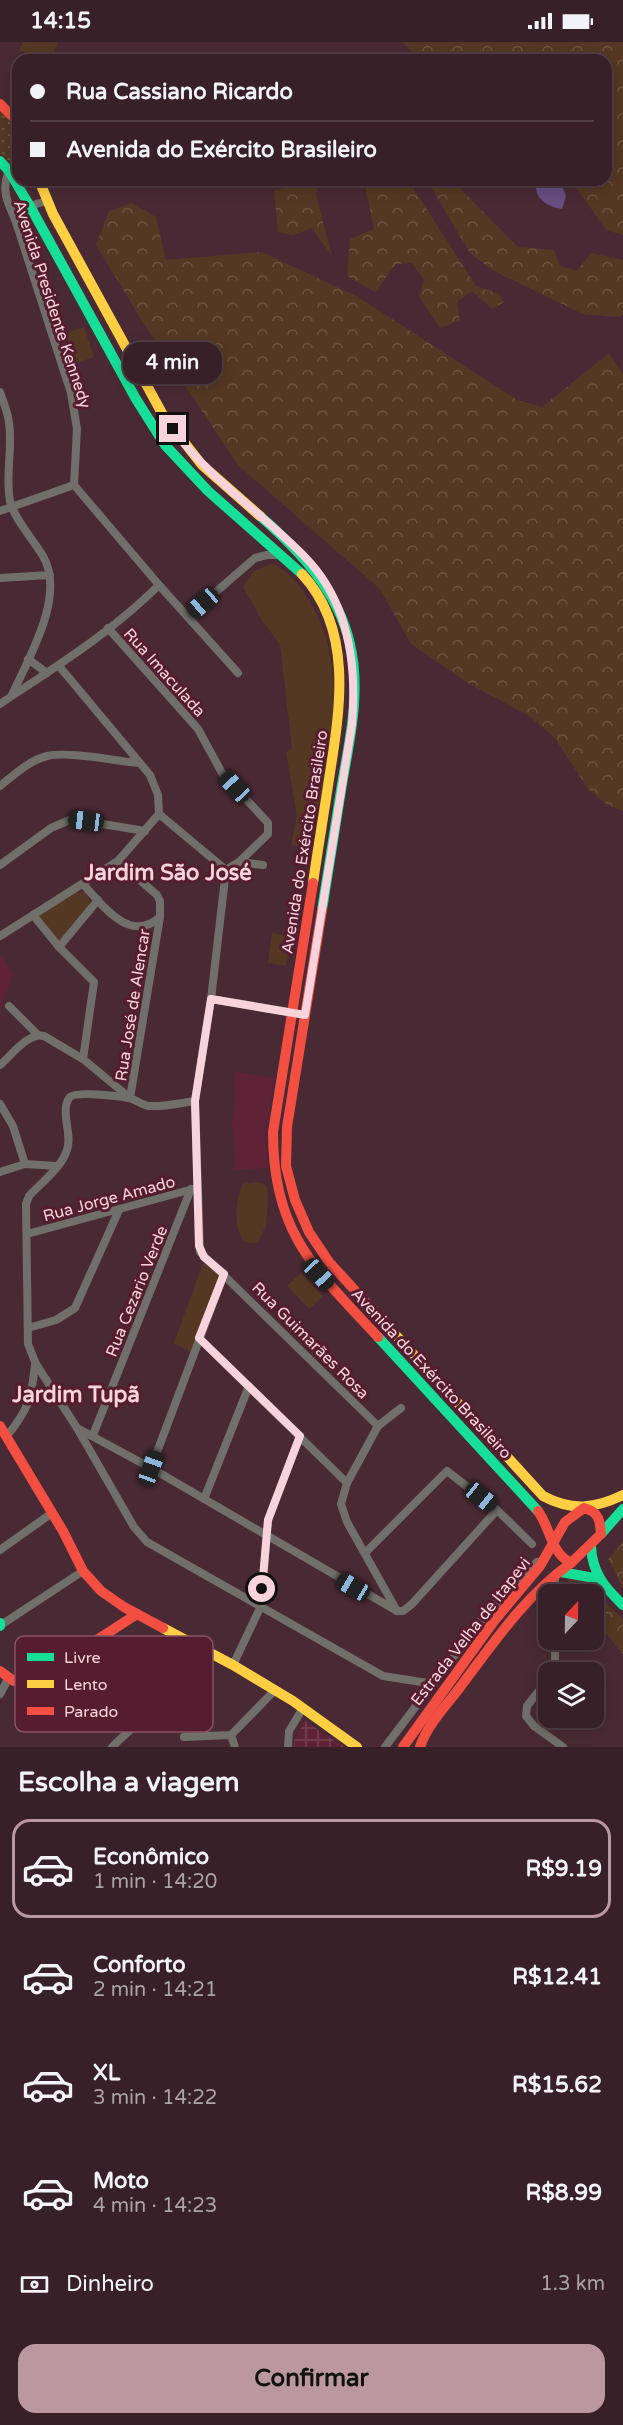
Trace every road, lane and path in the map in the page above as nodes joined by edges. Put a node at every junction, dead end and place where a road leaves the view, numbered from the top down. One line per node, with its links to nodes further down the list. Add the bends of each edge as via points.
1 (0, 104): 2 (main road)
2 (12, 116)
3 (0, 161): 4 (main road, Avenida do Exército Brasileiro)
4 (9, 171): 5 (main road, Avenida do Exército Brasileiro); 10 (street, Avenida Presidente Kennedy, via 5,196)
5 (12, 176)
6 (18, 186): 9 (main road, Avenida do Exército Brasileiro)
7 (41, 186): 8 (main road, Avenida do Exército Brasileiro)
8 (47, 201): 9 (street); 18 (main road, Avenida do Exército Brasileiro, via 144,382 183,443)
9 (31, 208): 10 (street); 15 (main road, Avenida do Exército Brasileiro, via 165,445 208,491)
10 (15, 219): 12 (street, Avenida Presidente Kennedy, via 70,393 77,429)
11 (0, 392): 13 (street, via 9,423 7,473)
12 (74, 485): 13 (street); 22 (street)
13 (11, 508): 14 (street); 20 (street, via 39,549)
14 (0, 511)
15 (260, 537): 16 (main road, Avenida do Exército Brasileiro); 17 (street)
16 (280, 555): 17 (street); 19 (main road, Avenida do Exército Brasileiro)
17 (255, 558): 23 (street)
18 (312, 565): 19 (main road); 49 (main road, Avenida do Exército Brasileiro, via 328,588 348,634 354,699)
19 (294, 566): 48 (main road, Avenida do Exército Brasileiro, via 310,583 330,620 338,652 341,695)
20 (50, 575): 21 (street); 25 (street, via 51,600)
21 (0, 578)
22 (159, 585): 23 (street); 24 (street)
23 (188, 616): 28 (street)
24 (108, 628): 26 (street); 36 (street, Rua Imaculada, via 198,729 222,773 268,823 268,834)
25 (28, 659): 27 (street); 29 (street)
26 (59, 666): 27 (street); 31 (street)
27 (47, 673): 29 (street)
28 (238, 673)
29 (12, 695): 30 (street)
30 (0, 704)
31 (139, 763): 32 (street, via 48,756); 33 (street, via 156,785)
32 (0, 786)
33 (159, 814): 34 (street); 39 (street)
34 (145, 831): 35 (street); 37 (street, via 72,819 51,828)
35 (118, 861): 40 (street); 43 (street, via 157,895)
36 (238, 862): 38 (street); 39 (street, Rua Imaculada)
37 (0, 865)
38 (262, 865)
39 (226, 870): 46 (street, Rua Guimarães Rosa)
40 (83, 884): 41 (street); 42 (street)
41 (98, 900): 43 (street, via 131,927 148,926); 45 (street)
42 (33, 915): 44 (street); 45 (street)
43 (160, 917): 53 (street, Rua José de Alencar)
44 (0, 936)
45 (59, 947): 51 (street, via 94,982)
46 (211, 999): 48 (street); 54 (street, Rua Guimarães Rosa)
47 (9, 1006): 50 (street)
48 (291, 1012): 49 (street); 84 (main road, Avenida do Exército Brasileiro, via 272,1152 277,1195 293,1234 319,1274 527,1497 542,1516)
49 (305, 1015): 78 (main road, Avenida do Exército Brasileiro, via 285,1148 292,1190 303,1222 340,1275 528,1482 555,1503)
50 (38, 1035): 51 (street); 52 (street)
51 (83, 1059): 53 (street)
52 (0, 1065)
53 (130, 1098): 54 (street, via 151,1106); 57 (street, via 83,1093 69,1098 69,1143 67,1153)
54 (195, 1101): 59 (street, Rua Guimarães Rosa)
55 (0, 1104): 56 (street, via 13,1126)
56 (25, 1164): 57 (street); 58 (street)
57 (56, 1166): 61 (street, via 29,1196)
58 (0, 1172)
59 (194, 1188): 60 (street, Rua Jorge Amado); 62 (street, Rua Guimarães Rosa, via 200,1252); 72 (street, Rua Cezario Verde)
60 (119, 1210): 61 (street, Rua Jorge Amado); 63 (street, via 75,1308 56,1320)
61 (27, 1234): 63 (street)
62 (224, 1274): 64 (street); 69 (street, Rua Guimarães Rosa)
63 (28, 1328): 65 (street, via 28,1344)
64 (199, 1338): 66 (street); 74 (street)
65 (36, 1364): 70 (street); 71 (street, via 32,1397)
66 (249, 1386): 73 (street); 77 (street)
67 (400, 1408): 69 (street)
68 (0, 1426): 71 (main road)
69 (378, 1426): 75 (street)
70 (77, 1428): 72 (street); 96 (street, via 142,1537)
71 (7, 1436): 81 (main road)
72 (93, 1436): 74 (street)
73 (300, 1436): 75 (street); 83 (street, via 270,1513)
74 (151, 1468): 77 (street)
75 (346, 1483): 89 (street, via 342,1512)
76 (623, 1495): 78 (main road, Estrada Velha de Itapevi)
77 (204, 1499): 83 (street)
78 (584, 1509): 82 (main road, via 598,1516); 84 (main road, Estrada Velha de Itapevi, via 570,1516)
79 (623, 1509): 82 (main road, Estrada Velha de Itapevi)
80 (497, 1510): 85 (street); 89 (street, via 447,1471); 97 (street, via 412,1604)
81 (52, 1513): 87 (street); 91 (main road)
82 (601, 1534): 86 (main road, Estrada Velha de Itapevi)
83 (267, 1535): 96 (street); 97 (street)
84 (553, 1540): 88 (main road, Estrada Velha de Itapevi); 90 (main road, via 555,1552)
85 (532, 1544)
86 (591, 1546): 90 (main road, Estrada Velha de Itapevi); 93 (main road)
87 (0, 1550)
88 (546, 1552): 105 (street, via 479,1623); 118 (main road, Estrada Velha de Itapevi, via 535,1574 494,1621)
89 (365, 1553): 97 (street)
90 (569, 1562): 92 (main road, Estrada Velha de Itapevi); 93 (main road)
91 (83, 1571): 98 (main road, via 111,1599); 99 (street)
92 (558, 1573): 93 (main road); 94 (street); 119 (main road, Estrada Velha de Itapevi, via 533,1594 487,1648)
93 (598, 1581): 95 (main road)
94 (556, 1584)
95 (623, 1605)
96 (261, 1606): 103 (street); 105 (street, via 383,1676)
97 (398, 1611)
98 (137, 1614): 100 (main road); 101 (main road)
99 (0, 1625)
100 (103, 1636)
101 (179, 1636)
102 (213, 1654): 103 (main road)
103 (233, 1665): 106 (main road)
104 (4, 1675): 108 (street)
105 (434, 1684): 117 (street)
106 (275, 1690): 109 (main road); 111 (street)
107 (538, 1692): 120 (street, via 527,1706 526,1716)
108 (0, 1694)
109 (303, 1708): 115 (street, via 290,1731); 116 (main road)
110 (128, 1732): 113 (street)
111 (231, 1735): 112 (street); 114 (street)
112 (184, 1737)
113 (112, 1747)
114 (235, 1747)
115 (288, 1747)
116 (357, 1747)
117 (385, 1747)
118 (403, 1747)
119 (420, 1747)
120 (563, 1747)

